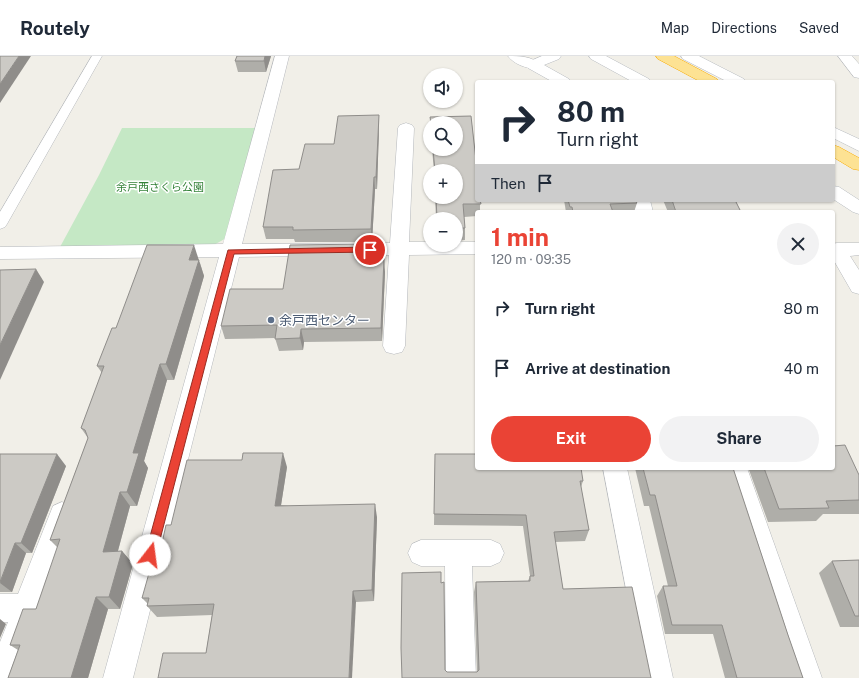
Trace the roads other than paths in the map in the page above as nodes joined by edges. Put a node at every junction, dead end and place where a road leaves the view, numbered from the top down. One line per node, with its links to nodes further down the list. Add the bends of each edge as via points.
1 (97, 56): 22 (lane)
2 (282, 56): 27 (street)
3 (515, 56): 9 (street)
4 (554, 56): 9 (street)
5 (596, 56): 12 (street)
6 (663, 56): 13 (highway)
7 (688, 56): 14 (street)
8 (845, 56): 10 (street)
9 (533, 65): 11 (street)
10 (859, 74)
11 (560, 80)
12 (640, 80)
13 (708, 80)
14 (735, 80)
15 (406, 128): 24 (street)
16 (835, 133): 17 (street)
17 (859, 146)
18 (835, 151): 19 (highway)
19 (859, 165)
20 (835, 193): 21 (street)
21 (859, 208)
22 (0, 224)
23 (475, 248): 24 (street)
24 (401, 249): 27 (street); 30 (street)
25 (835, 249): 26 (street); 29 (street)
26 (859, 249)
27 (231, 252): 28 (street); 40 (street)
28 (0, 253)
29 (859, 287)
30 (394, 346)
31 (616, 470): 42 (street)
32 (736, 470): 43 (street)
33 (71, 490): 38 (street)
34 (421, 553): 35 (street)
35 (458, 553): 36 (street); 41 (street)
36 (491, 553)
37 (0, 608): 38 (street)
38 (27, 608): 39 (street)
39 (1, 678)
40 (118, 678)
41 (461, 678)
42 (658, 678)
43 (807, 678)

